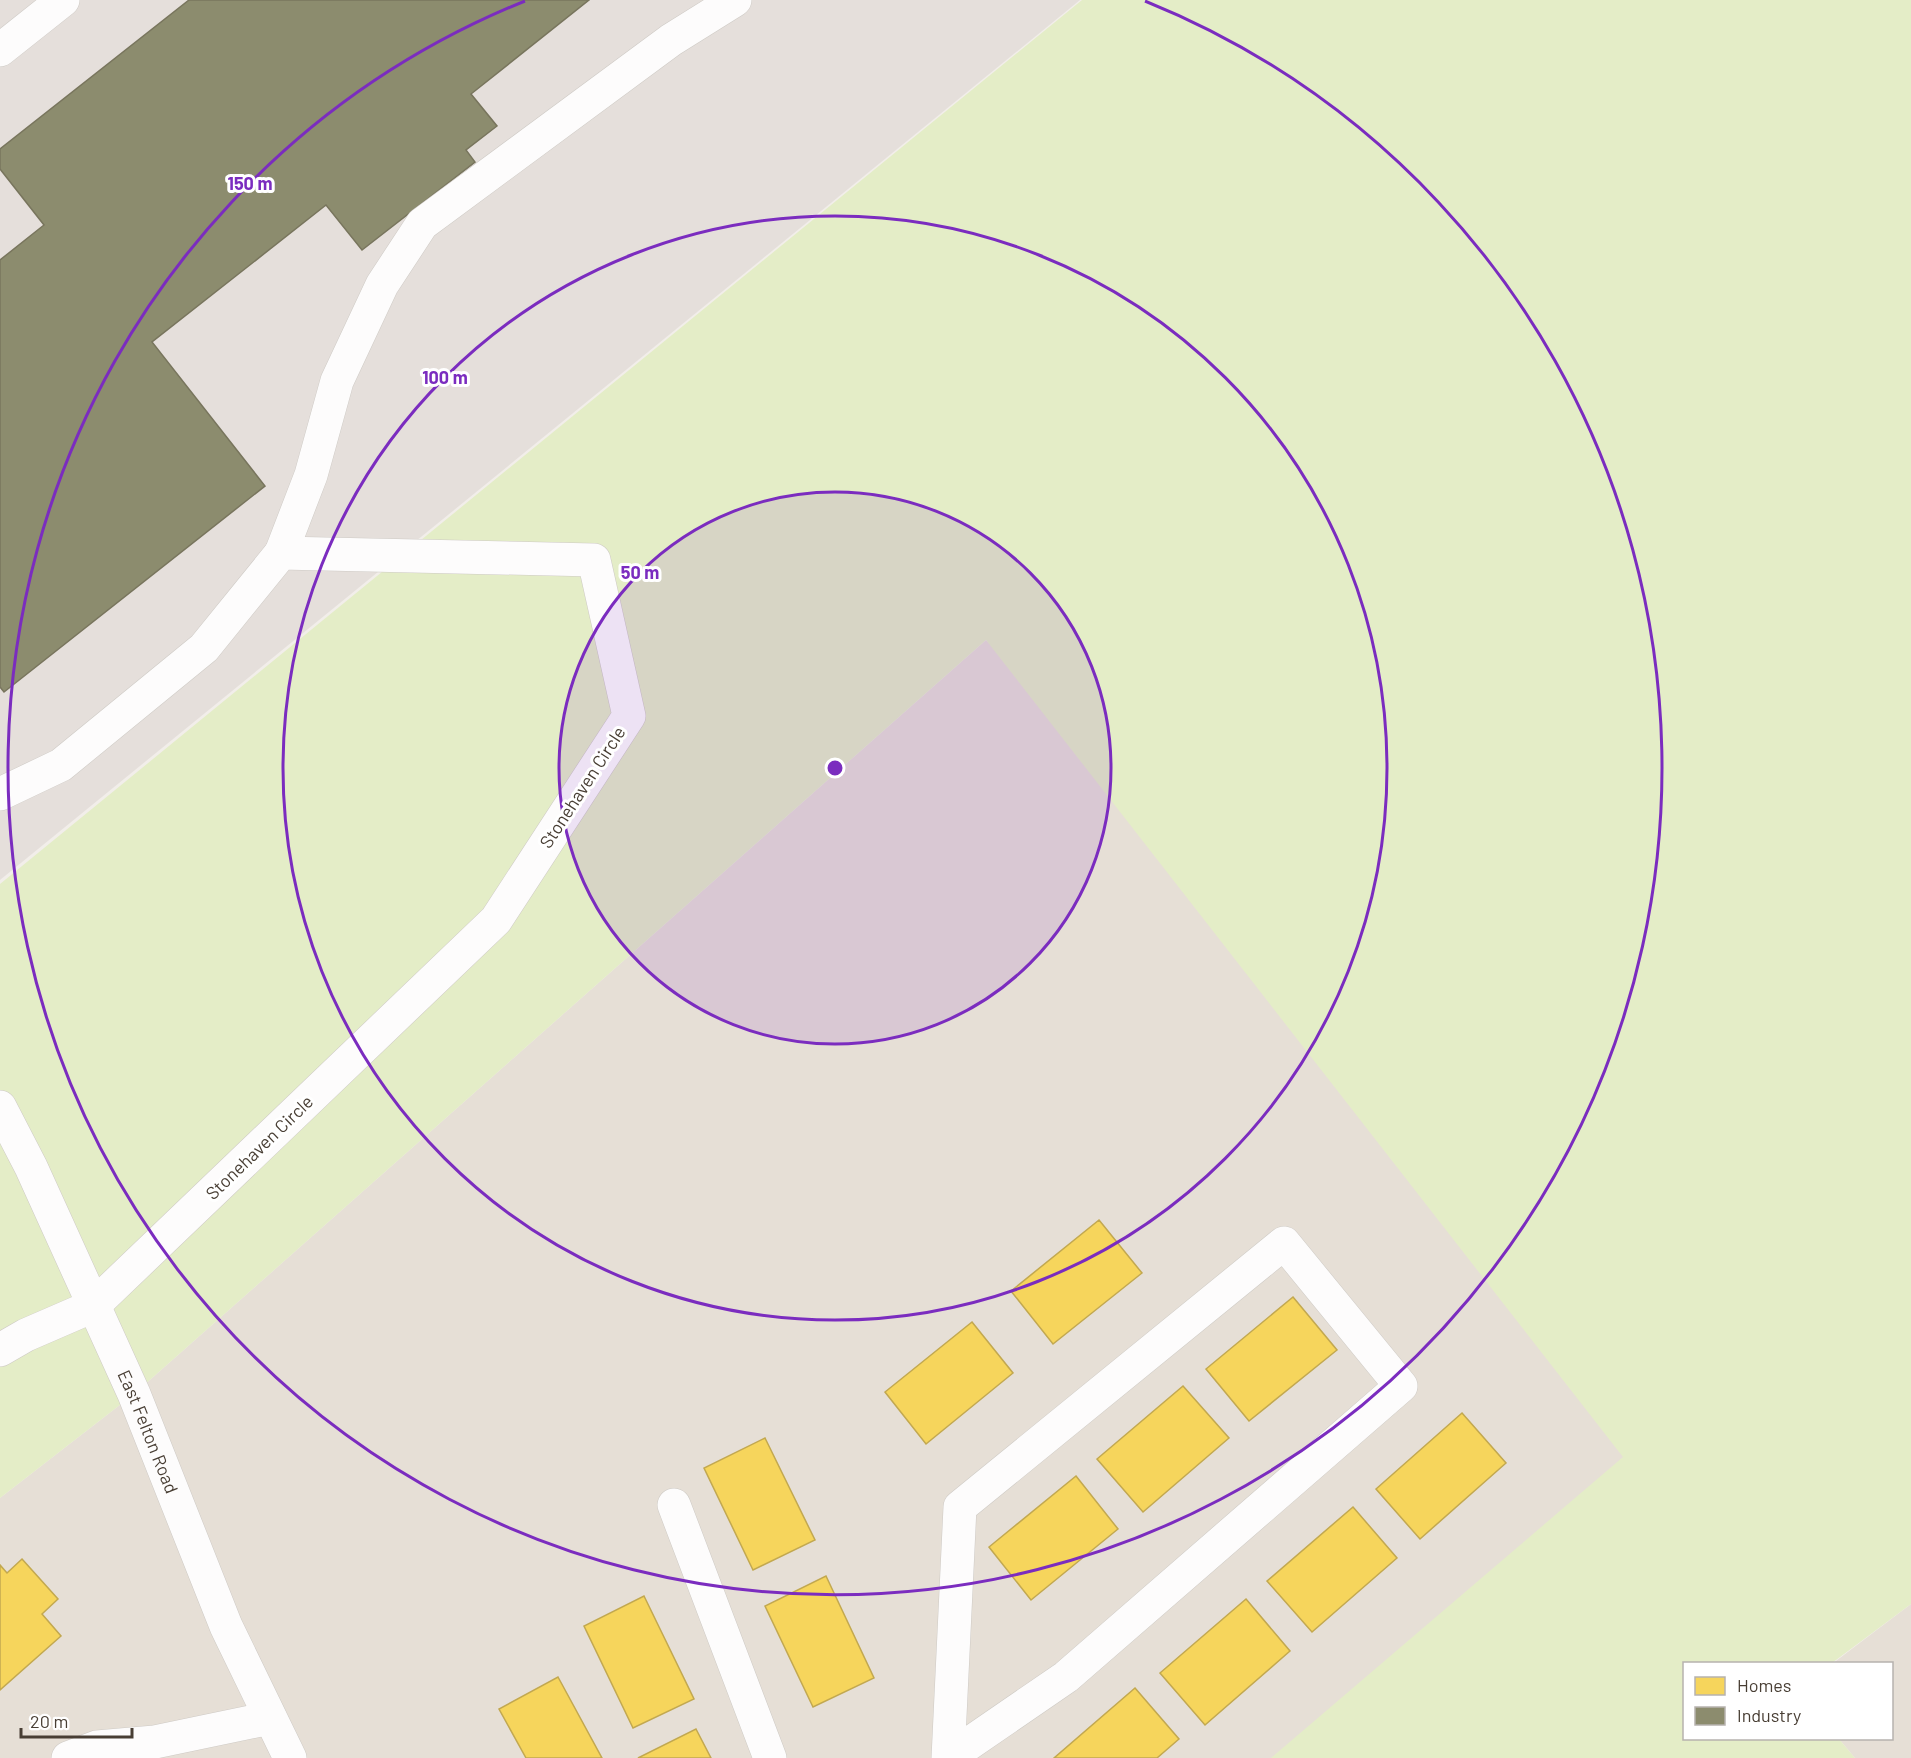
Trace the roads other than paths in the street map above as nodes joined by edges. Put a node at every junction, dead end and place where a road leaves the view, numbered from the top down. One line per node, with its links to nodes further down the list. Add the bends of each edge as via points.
1 (63, 0): 3 (street)
2 (735, 0): 4 (street, via 662,47 422,224 382,285 337,381 311,475)
3 (2, 44)
4 (280, 553): 5 (street, via 204,648 61,765); 7 (street, Stonehaven Circle, via 594,560 628,716 496,920)
5 (0, 794)
6 (0, 1107): 7 (street, East Felton Road)
7 (93, 1306): 8 (street); 10 (street, East Felton Road, via 134,1394 226,1626)
8 (0, 1350)
9 (674, 1505): 13 (street)
10 (270, 1718): 11 (street, via 155,1742 97,1747); 12 (street, East Felton Road)
11 (68, 1758)
12 (290, 1758)
13 (771, 1758)
14 (948, 1758): 14 (street, via 1066,1677 1401,1386 1284,1244 960,1507)

